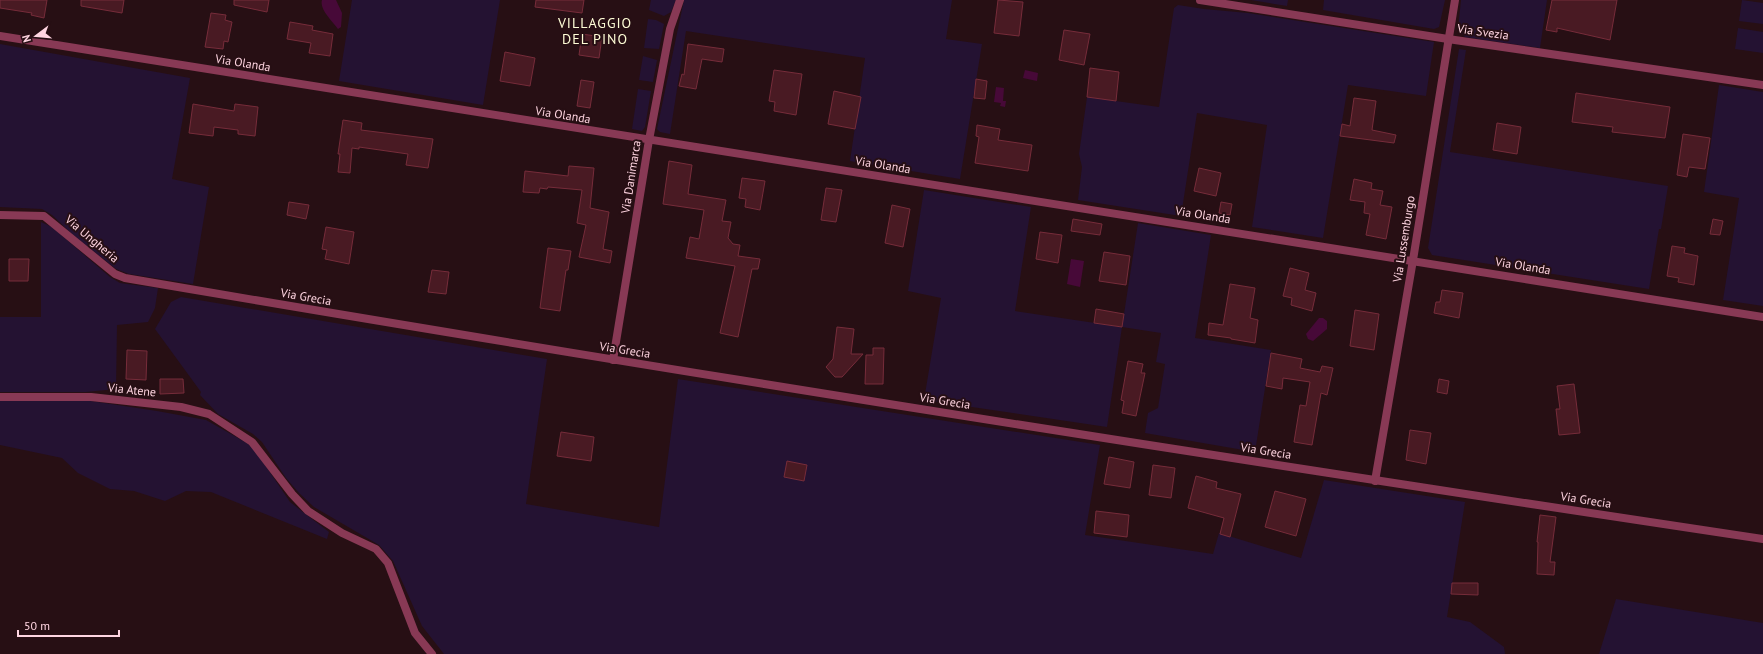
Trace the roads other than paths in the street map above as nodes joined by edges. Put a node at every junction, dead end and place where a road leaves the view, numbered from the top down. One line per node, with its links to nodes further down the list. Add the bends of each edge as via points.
1 (680, 0): 7 (street, Via Danimarca, via 670,28)
2 (1200, 0): 5 (street, Via Svezia)
3 (1455, 0): 5 (street, Via Lussemburgo)
4 (0, 36): 7 (street, Via Olanda)
5 (1448, 39): 6 (street, Via Svezia); 9 (street, Via Lussemburgo)
6 (1763, 85)
7 (649, 140): 9 (street, Via Olanda); 12 (street, Via Danimarca)
8 (0, 215): 10 (street, Via Ungheria, via 44,216 115,274)
9 (1413, 260): 11 (street, Via Olanda); 14 (street, Via Lussemburgo)
10 (126, 278): 12 (street, Via Grecia)
11 (1763, 317)
12 (612, 360): 14 (street, Via Grecia)
13 (0, 397): 16 (street, Via Atene, via 91,397 181,407 209,414 252,442 308,511 342,533 376,549 388,563 415,633)
14 (1375, 480): 15 (street, Via Grecia)
15 (1763, 539)
16 (432, 654)

